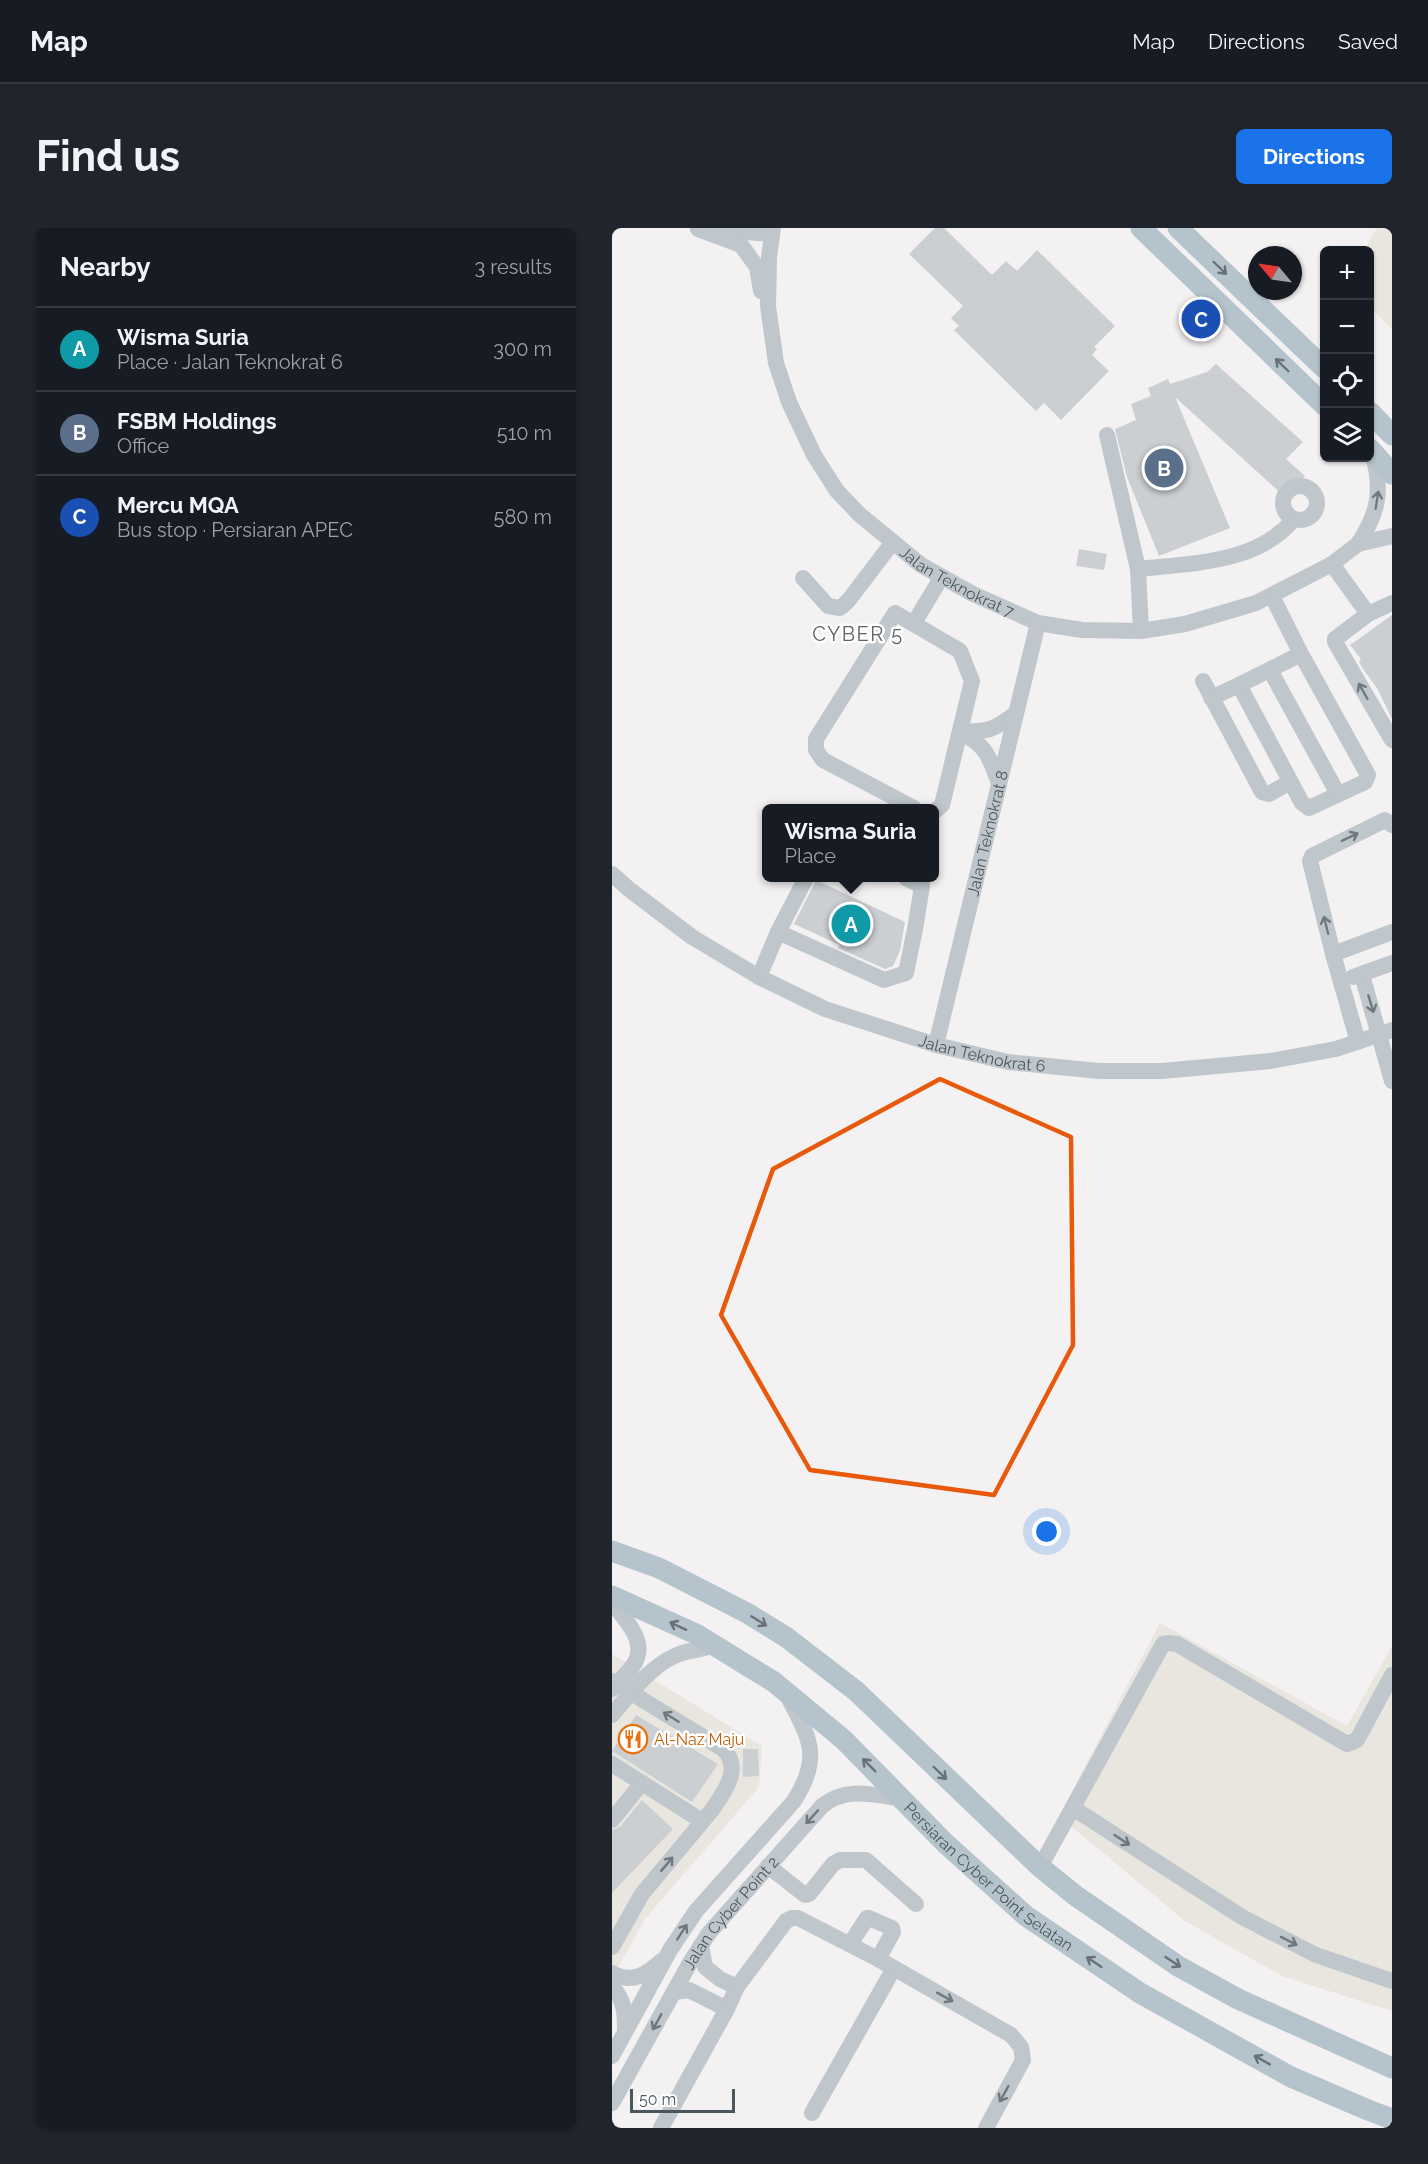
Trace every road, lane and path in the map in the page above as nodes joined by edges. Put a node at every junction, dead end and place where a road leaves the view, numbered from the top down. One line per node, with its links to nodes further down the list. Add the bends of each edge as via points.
1 (690, 228): 5 (street)
2 (703, 228): 5 (street)
3 (1141, 228): 9 (main road, one-way to 3)
4 (1178, 228): 8 (main road, one-way to 8)
5 (698, 229): 6 (street); 7 (street, via 741,245 751,255)
6 (773, 231): 7 (street, Jalan Teknokrat 7, via 768,306)
7 (772, 336): 18 (street, Jalan Teknokrat 7, via 789,402 814,455 837,491)
8 (1320, 365)
9 (1320, 401)
10 (1374, 416): 12 (main road)
11 (1107, 435): 21 (street)
12 (1392, 435)
13 (1374, 453): 15 (main road)
14 (1374, 462): 19 (street, Jalan Teknokrat 7, one-way to 14, via 1369,528 1378,498)
15 (1392, 474)
16 (1294, 519): 21 (street, via 1263,545 1222,560)
17 (1392, 536): 19 (street, Jalan Teknokrat 7)
18 (893, 542): 22 (street, via 840,608 828,606); 23 (street, Jalan Teknokrat 7)
19 (1358, 544): 20 (street, Jalan Teknokrat 7)
20 (1332, 564): 24 (street, Jalan Teknokrat 7); 26 (street)
21 (1138, 569): 29 (street)
22 (803, 578)
23 (941, 578): 27 (street); 28 (street, Jalan Teknokrat 7)
24 (1272, 596): 29 (street, Jalan Teknokrat 7, via 1185,624); 30 (street)
25 (1392, 603): 26 (street)
26 (1368, 614): 37 (street, one-way to 26, via 1335,642)
27 (914, 623): 36 (street, via 960,651 972,681); 41 (street, via 896,613 816,739 816,750 823,760)
28 (1038, 623): 29 (street, Jalan Teknokrat 7, via 1083,630); 35 (street, Jalan Teknokrat 8)
29 (1141, 631)
30 (1301, 654): 31 (street); 40 (street, via 1368,776 1365,782)
31 (1270, 670): 33 (street); 40 (street)
32 (1203, 681): 34 (street)
33 (1239, 685): 34 (street); 38 (street)
34 (1211, 698): 38 (street, via 1263,792 1269,794)
35 (1016, 714): 36 (street, via 997,728); 39 (street, Jalan Teknokrat 8)
36 (960, 732): 39 (street, via 979,742); 42 (street)
37 (1392, 740)
38 (1290, 782): 40 (street, via 1309,808)
39 (999, 783): 56 (street, Jalan Teknokrat 8)
40 (1338, 794)
41 (906, 804)
42 (939, 807)
43 (1392, 825): 49 (street, one-way to 43, via 1310,861 1312,856 1385,820)
44 (612, 874): 52 (street, Jalan Teknokrat 6, via 692,937)
45 (804, 882): 47 (street)
46 (914, 882): 47 (street, via 921,886 906,973 884,980)
47 (778, 932): 52 (street)
48 (1392, 932): 49 (street)
49 (1333, 954): 53 (street)
50 (1392, 963): 51 (street)
51 (1362, 975): 53 (street); 54 (street, one-way to 54)
52 (759, 977): 56 (street, Jalan Teknokrat 6, via 825,1009)
53 (1342, 980): 55 (street)
54 (1386, 1032): 55 (street, Jalan Teknokrat 6); 57 (street)
55 (1358, 1042): 56 (street, Jalan Teknokrat 6, via 1271,1061 1162,1071 1099,1071 1008,1062)
56 (936, 1045)
57 (1392, 1081)
58 (612, 1551): 73 (main road, one-way to 73, via 659,1568 786,1637 855,1691)
59 (612, 1596): 61 (main road, Persiaran Cyber Point Selatan, one-way to 59)
60 (612, 1603): 63 (street, via 632,1626 638,1644 635,1662)
61 (714, 1645): 63 (street, via 662,1662); 64 (main road, Persiaran Cyber Point Selatan)
62 (1392, 1674): 69 (street, via 1357,1740 1347,1744 1178,1644 1163,1644)
63 (618, 1686): 65 (street); 71 (street, one-way to 63, via 730,1779 729,1755)
64 (785, 1691): 68 (main road, Persiaran Cyber Point Selatan, one-way to 64, via 844,1740); 78 (street, Jalan Cyber Point 2, one-way to 64, via 696,1911 803,1788 811,1753 808,1738)
65 (612, 1715)
66 (612, 1764): 67 (street)
67 (642, 1783): 70 (street); 71 (street)
68 (903, 1799): 72 (street, Jalan Cyber Point 2, one-way to 72, via 854,1793 832,1798); 92 (main road, Persiaran Cyber Point Selatan, one-way to 68, via 1140,1993 1026,1916)
69 (1073, 1808): 73 (street); 82 (street, one-way to 82, via 1242,1917 1316,1955)
70 (612, 1820)
71 (702, 1821): 77 (street, one-way to 71, via 642,1894)
72 (768, 1866): 74 (street, via 805,1895 833,1864 840,1860 866,1860); 76 (street, Jalan Cyber Point 2)
73 (1040, 1867): 87 (main road, one-way to 87, via 1178,1966)
74 (916, 1904)
75 (850, 1944): 79 (street); 79 (street, via 867,1918 892,1928); 84 (street, via 792,1918)
76 (701, 1945): 84 (street, via 705,1967); 85 (street, Jalan Cyber Point 2)
77 (612, 1947)
78 (667, 1957): 81 (street, via 640,1977 627,1979); 88 (street, Jalan Cyber Point 2)
79 (878, 1959): 80 (street)
80 (894, 1968): 94 (street); 97 (street, one-way to 97, via 1011,2035 1021,2047 1023,2060)
81 (612, 1973)
82 (1392, 1981)
83 (612, 1987): 88 (street, via 620,1995)
84 (737, 1987): 86 (street)
85 (674, 1992): 86 (street, via 689,1990); 93 (street, Jalan Cyber Point 2, one-way to 93)
86 (727, 2009): 96 (street)
87 (1294, 2025): 89 (main road); 91 (main road)
88 (625, 2032): 90 (street, Jalan Cyber Point 2)
89 (1392, 2054)
90 (612, 2056)
91 (1392, 2068)
92 (1291, 2077): 95 (main road, Persiaran Cyber Point Selatan); 98 (main road)
93 (612, 2103)
94 (812, 2113)
95 (1392, 2118)
96 (661, 2128)
97 (986, 2128)
98 (1371, 2128)

